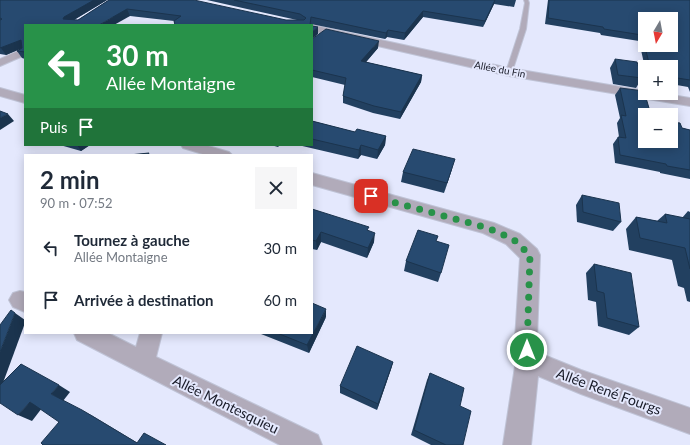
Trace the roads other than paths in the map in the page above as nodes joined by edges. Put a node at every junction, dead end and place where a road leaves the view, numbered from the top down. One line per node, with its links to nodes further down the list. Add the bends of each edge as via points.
1 (526, 0): 5 (lane, via 523,29)
2 (313, 28): 5 (street, Allée du Fin, via 324,33)
3 (24, 51): 4 (street)
4 (0, 63)
5 (509, 72): 8 (street, Allée du Fin)
6 (0, 92): 7 (street)
7 (24, 99)
8 (690, 102)
9 (196, 149): 10 (street)
10 (219, 154)
11 (313, 179): 14 (street, via 488,228 513,239 530,255 526,340)
12 (87, 334): 15 (street, Allée Montesquieu)
13 (151, 334): 15 (street)
14 (528, 360): 16 (street, Allée René Fourgs, via 581,382); 18 (street)
15 (143, 363): 17 (street, Allée Montesquieu)
16 (690, 420)
17 (308, 445)
18 (517, 445)

